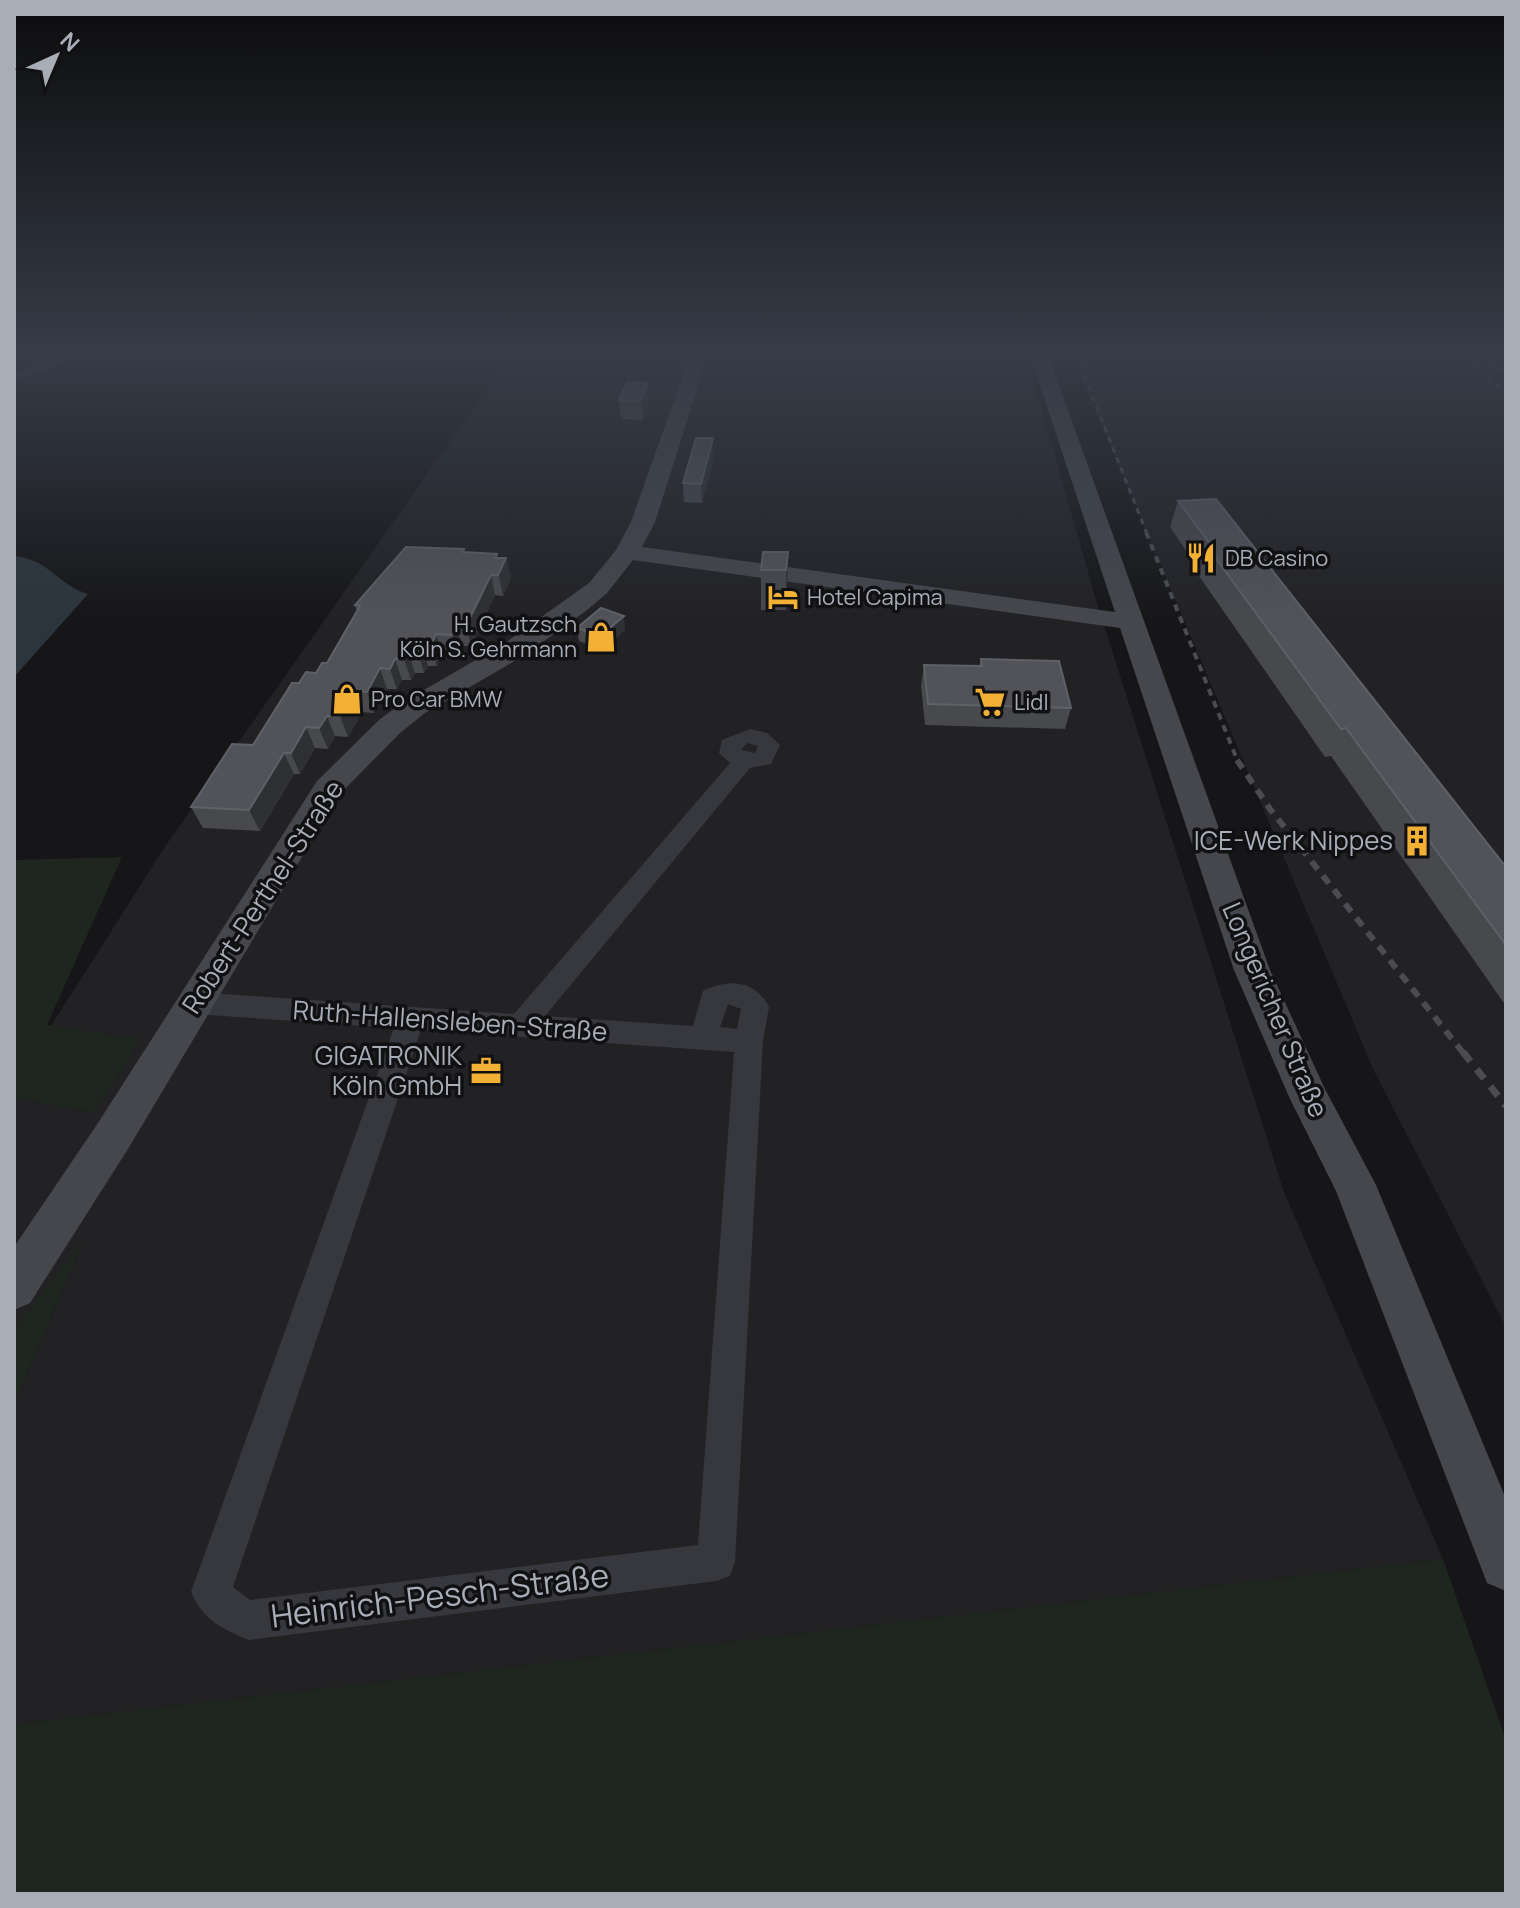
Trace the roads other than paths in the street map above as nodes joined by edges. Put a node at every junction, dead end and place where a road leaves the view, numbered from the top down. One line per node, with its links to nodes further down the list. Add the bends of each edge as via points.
1 (669, 444): 3 (street, Robert-Perthel-Straße)
2 (1070, 444): 4 (street, Longericher Straße)
3 (627, 552): 4 (street); 6 (street, Robert-Perthel-Straße, via 578,605 415,707 341,775 316,805)
4 (1131, 622): 12 (street, Longericher Straße, via 1252,970 1355,1185)
5 (743, 762): 8 (street)
6 (195, 1003): 7 (street, Ruth-Hallensleben-Straße); 11 (street, Robert-Perthel-Straße)
7 (411, 1018): 8 (street, Ruth-Hallensleben-Straße); 10 (street, Heinrich-Pesch-Straße, via 211,1592 226,1609 249,1620 716,1562)
8 (521, 1025): 9 (street, Ruth-Hallensleben-Straße)
9 (704, 1038): 10 (street, Ruth-Hallensleben-Straße); 10 (street, via 709,1004 730,992 747,996 755,1007)
10 (749, 1041)
11 (14, 1287)
12 (1504, 1557)

